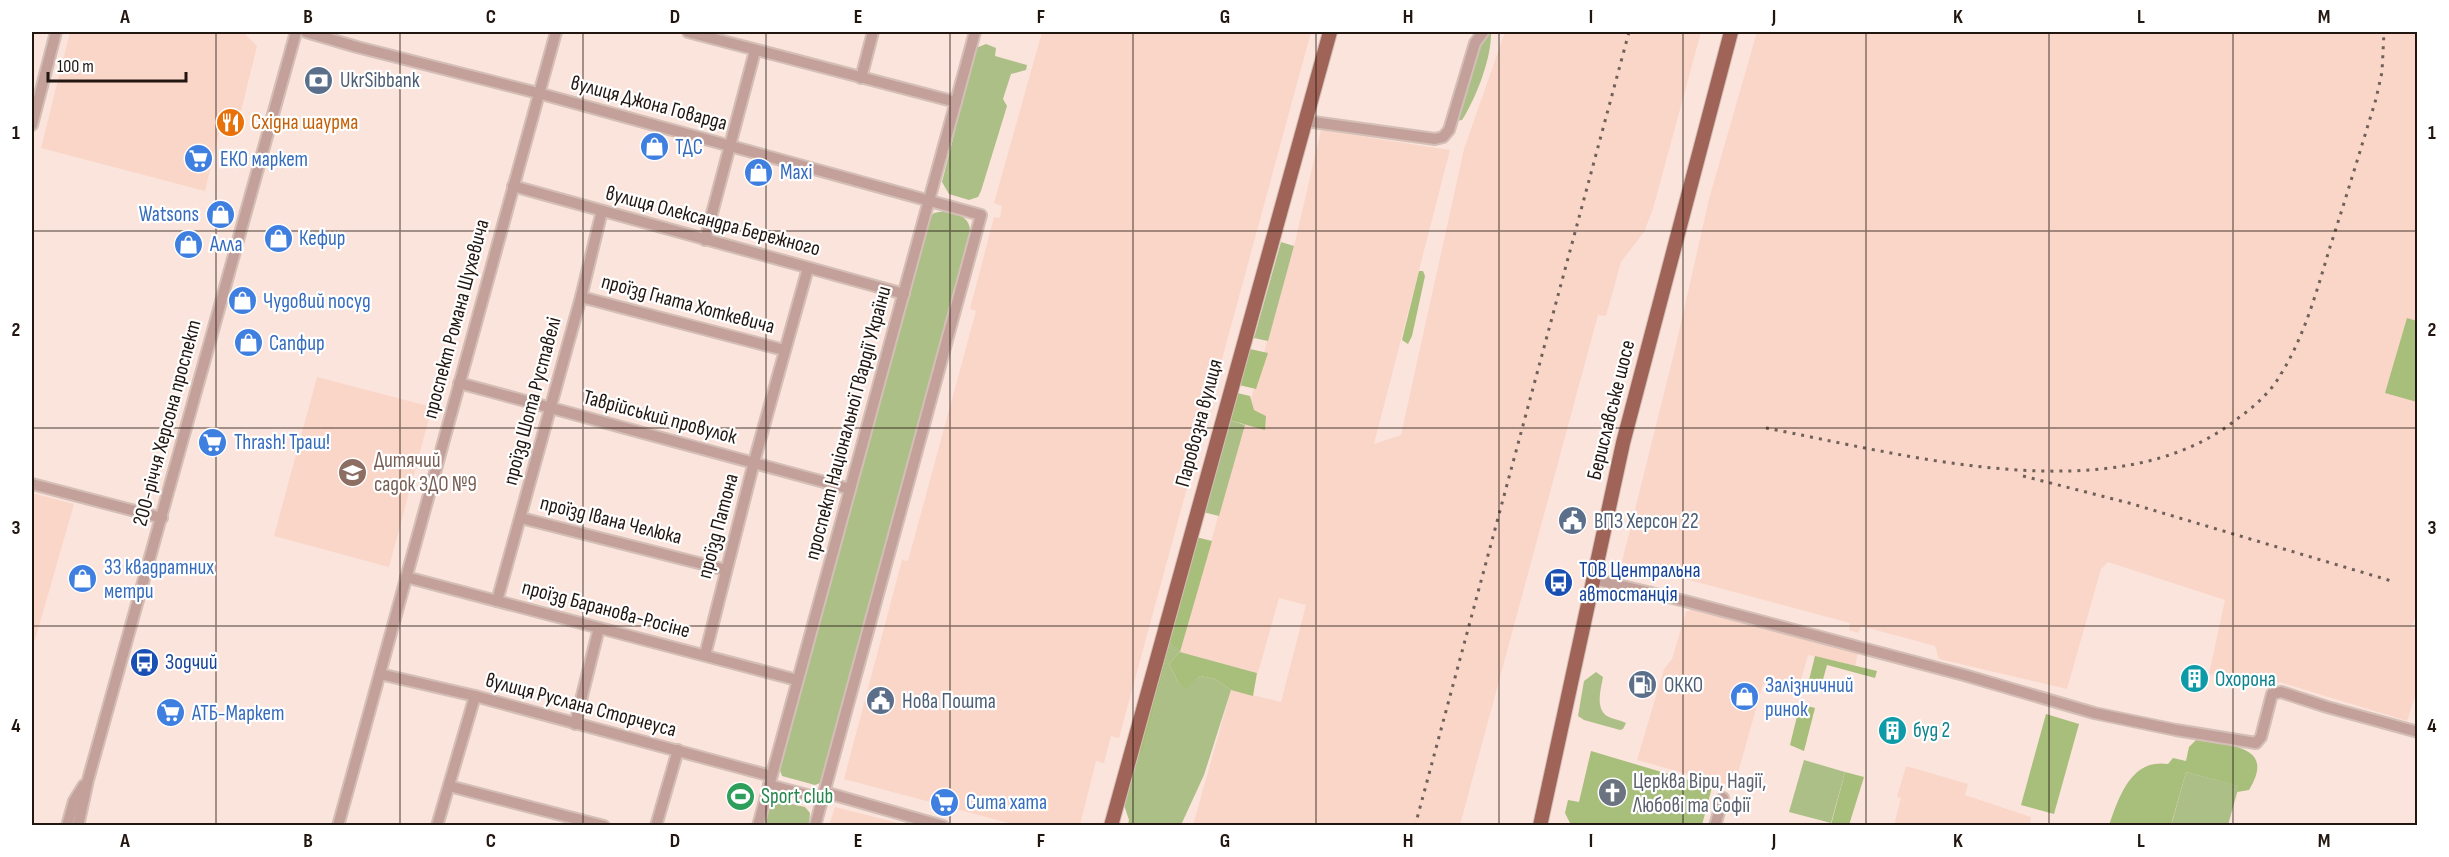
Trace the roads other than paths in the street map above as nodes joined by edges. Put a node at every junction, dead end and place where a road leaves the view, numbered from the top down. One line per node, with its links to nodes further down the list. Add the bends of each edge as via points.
1 (56, 32): 12 (street)
2 (296, 32): 32 (street, 200-річчя Херсона проспект)
3 (306, 32): 14 (street, вулиця Джона Говарда)
4 (556, 32): 14 (street, проспект Романа Шухевича)
5 (688, 32): 11 (street)
6 (873, 32): 13 (street)
7 (975, 32): 15 (street, проспект Національної Гвардії України)
8 (1330, 32): 16 (main road, Паровозна вулиця)
9 (1483, 32): 16 (street, via 1475,43 1449,130 1443,137 1380,133)
10 (1731, 32): 36 (main road, Бериславське шосе, via 1623,443)
11 (755, 51): 13 (street); 18 (street)
12 (37, 78): 17 (street)
13 (861, 78): 15 (street)
14 (538, 93): 18 (street, вулиця Джона Говарда); 19 (street, проспект Романа Шухевича)
15 (956, 102): 20 (street, проспект Національної Гвардії України)
16 (1306, 121): 61 (main road, Паровозна вулиця)
17 (32, 125)
18 (730, 145): 20 (street, вулиця Джона Говарда); 22 (street)
19 (513, 186): 21 (street, вулиця Олександра Бережного); 27 (street, проспект Романа Шухевича)
20 (928, 200): 24 (street, проспект Національної Гвардії України); 49 (street, вулиця Джона Говарда, via 981,215)
21 (602, 211): 22 (street, вулиця Олександра Бережного); 25 (street, проїзд Шота Руставелі)
22 (705, 240): 23 (street, вулиця Олександра Бережного)
23 (808, 267): 24 (street, вулиця Олександра Бережного); 26 (street, проїзд Патона)
24 (904, 294): 31 (street, проспект Національної Гвардії України)
25 (581, 297): 26 (street, проїзд Гната Хоткевича); 28 (street, проїзд Шота Руставелі)
26 (784, 350): 29 (street, проїзд Патона)
27 (459, 383): 28 (street, Таврійський провулок); 35 (street, проспект Романа Шухевича)
28 (549, 408): 29 (street, Таврійський провулок); 33 (street, проїзд Шота Руставелі)
29 (754, 462): 31 (street, Таврійський провулок); 34 (street, проїзд Патона)
30 (32, 484): 32 (street)
31 (850, 489): 41 (street, проспект Національної Гвардії України)
32 (162, 518): 46 (street, 200-річчя Херсона проспект)
33 (521, 518): 34 (street, проїзд Івана Челюка); 37 (street, проїзд Шота Руставелі)
34 (726, 570): 39 (street, проїзд Патона)
35 (406, 577): 37 (street, проїзд Баранова-Росіне); 40 (street, проспект Романа Шухевича)
36 (1593, 579): 44 (street, via 1964,675 2094,713 2176,730 2256,743 2272,694 2281,692); 51 (main road, Бериславське шосе)
37 (497, 601): 38 (street, проїзд Баранова-Росіне)
38 (599, 628): 39 (street, проїзд Баранова-Росіне); 43 (street)
39 (705, 655): 41 (street, проїзд Баранова-Росіне)
40 (380, 674): 42 (street, вулиця Руслана Сторчеуса); 54 (street, проспект Романа Шухевича)
41 (797, 680): 47 (street, проспект Національної Гвардії України)
42 (475, 696): 43 (street, вулиця Руслана Сторчеуса); 48 (street)
43 (575, 724): 45 (street, вулиця Руслана Сторчеуса)
44 (2418, 732)
45 (678, 750): 47 (street, вулиця Руслана Сторчеуса); 57 (street)
46 (88, 780): 52 (street, via 74,801); 53 (street, 200-річчя Херсона проспект)
47 (770, 781): 49 (street, вулиця Руслана Сторчеуса); 58 (street, проспект Національної Гвардії України)
48 (449, 786): 55 (street); 56 (street)
49 (823, 795): 59 (street); 60 (street)
50 (1723, 798): 64 (street)
51 (1545, 801): 62 (main road, Бериславське шосе); 63 (main road, Бериславське шосе)
52 (67, 825)
53 (78, 825)
54 (338, 825)
55 (437, 825)
56 (604, 825)
57 (656, 825)
58 (758, 825)
59 (815, 825)
60 (943, 825)
61 (1111, 825)
62 (1540, 825)
63 (1551, 825)
64 (1715, 825)

